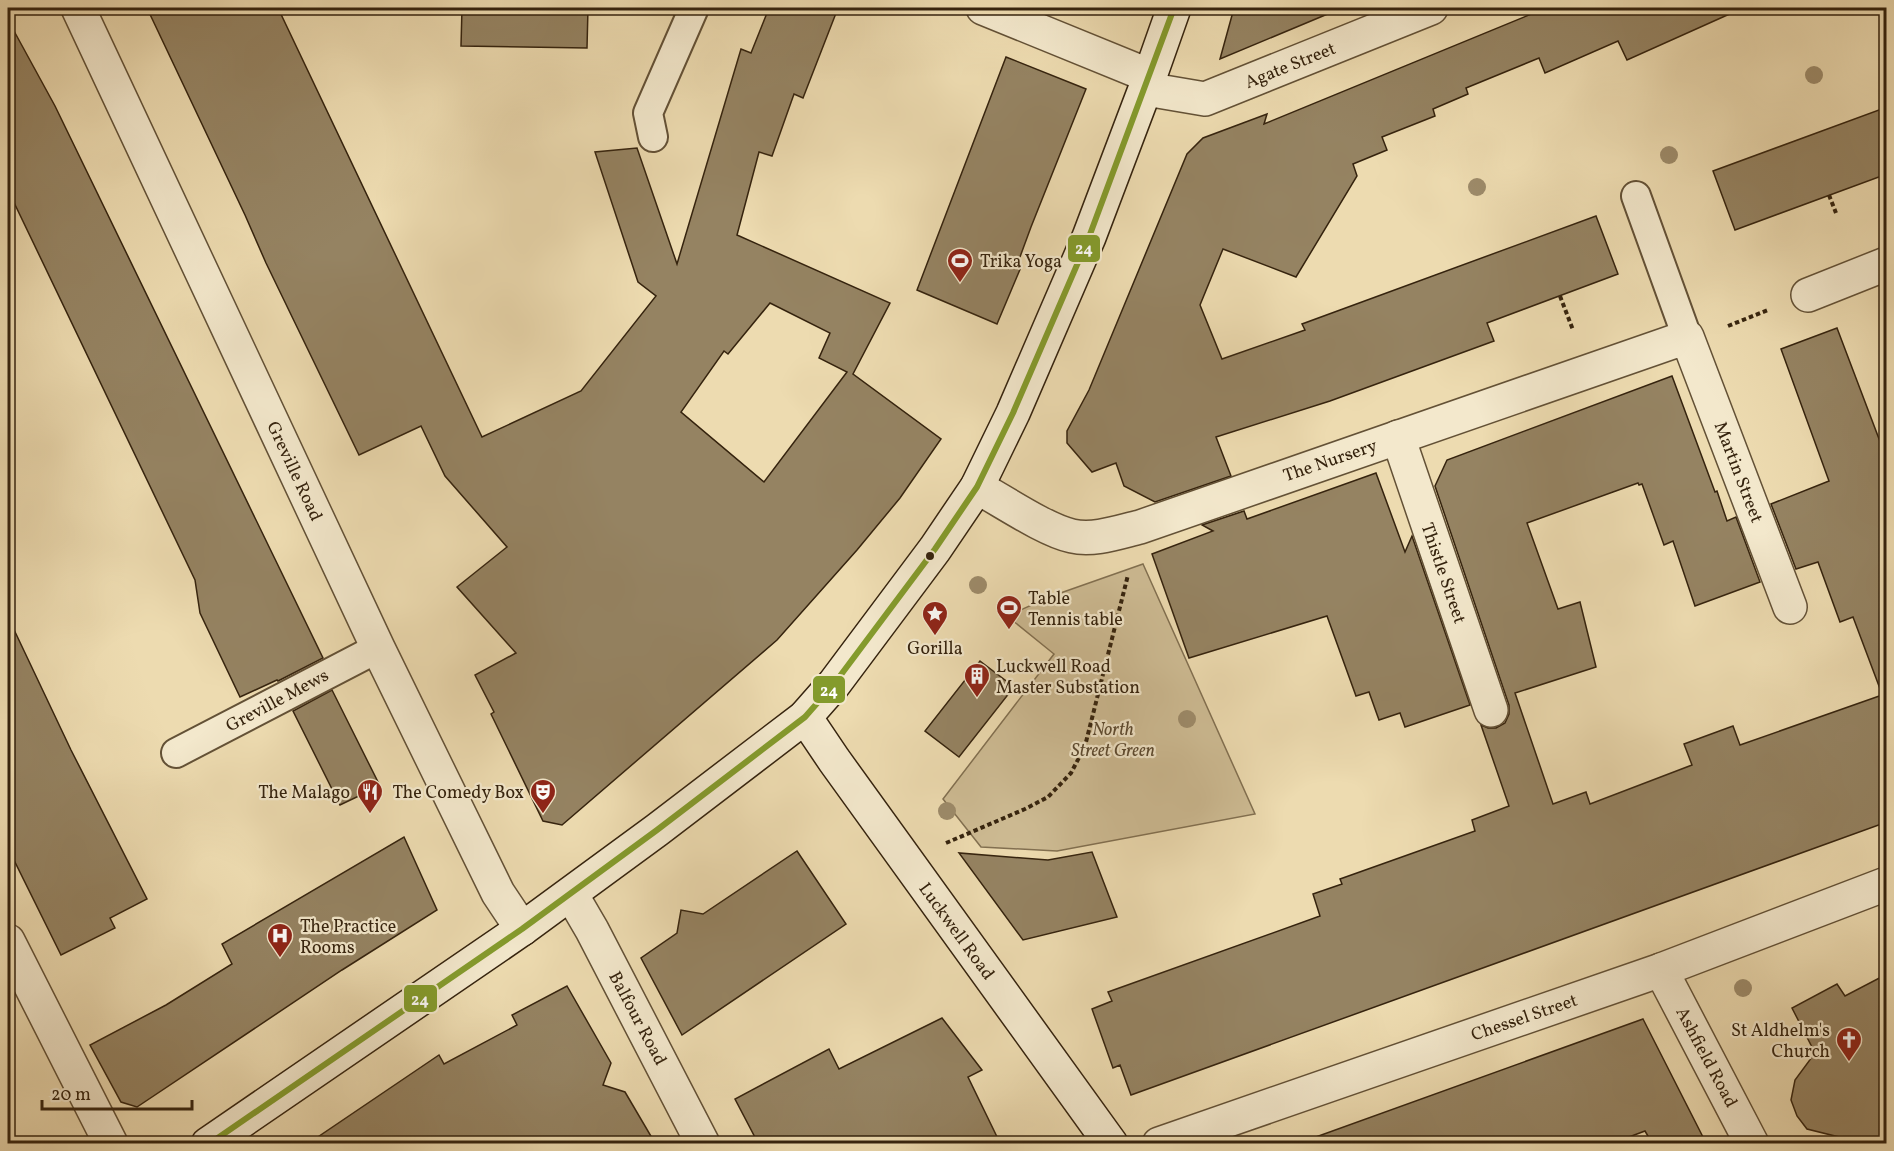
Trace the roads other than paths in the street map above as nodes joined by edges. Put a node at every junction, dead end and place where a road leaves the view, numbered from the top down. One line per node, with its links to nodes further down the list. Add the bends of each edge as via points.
1 (78, 8): 15 (street, Greville Road)
2 (694, 8): 7 (lane, via 648,113)
3 (983, 8): 6 (street, Agate Street)
4 (1174, 8): 6 (street)
5 (1431, 8): 6 (street, Agate Street, via 1205,99)
6 (1148, 82): 13 (street, via 1084,248)
7 (653, 137)
8 (1636, 196): 11 (lane)
9 (1884, 274): 10 (street)
10 (1808, 294)
11 (1687, 338): 12 (street, The Nursery); 14 (street, Martin Street)
12 (1398, 437): 13 (street, The Nursery, via 1140,527 1099,537 1073,536 1050,527); 16 (street, Thistle Street)
13 (978, 487): 17 (street)
14 (1790, 607)
15 (378, 648): 18 (lane, Greville Mews); 21 (street, Greville Road, via 498,893)
16 (1491, 710)
17 (805, 717): 20 (street); 27 (street, Luckwell Road)
18 (176, 753)
19 (1887, 884): 23 (street, Chessel Street)
20 (571, 894): 21 (street); 26 (street, Balfour Road)
21 (522, 929): 24 (street)
22 (8, 941): 25 (street)
23 (1661, 970): 28 (street, Chessel Street); 29 (street, Ashfield Road)
24 (226, 1138)
25 (111, 1143)
26 (703, 1143)
27 (1111, 1143)
28 (1158, 1143)
29 (1752, 1143)

